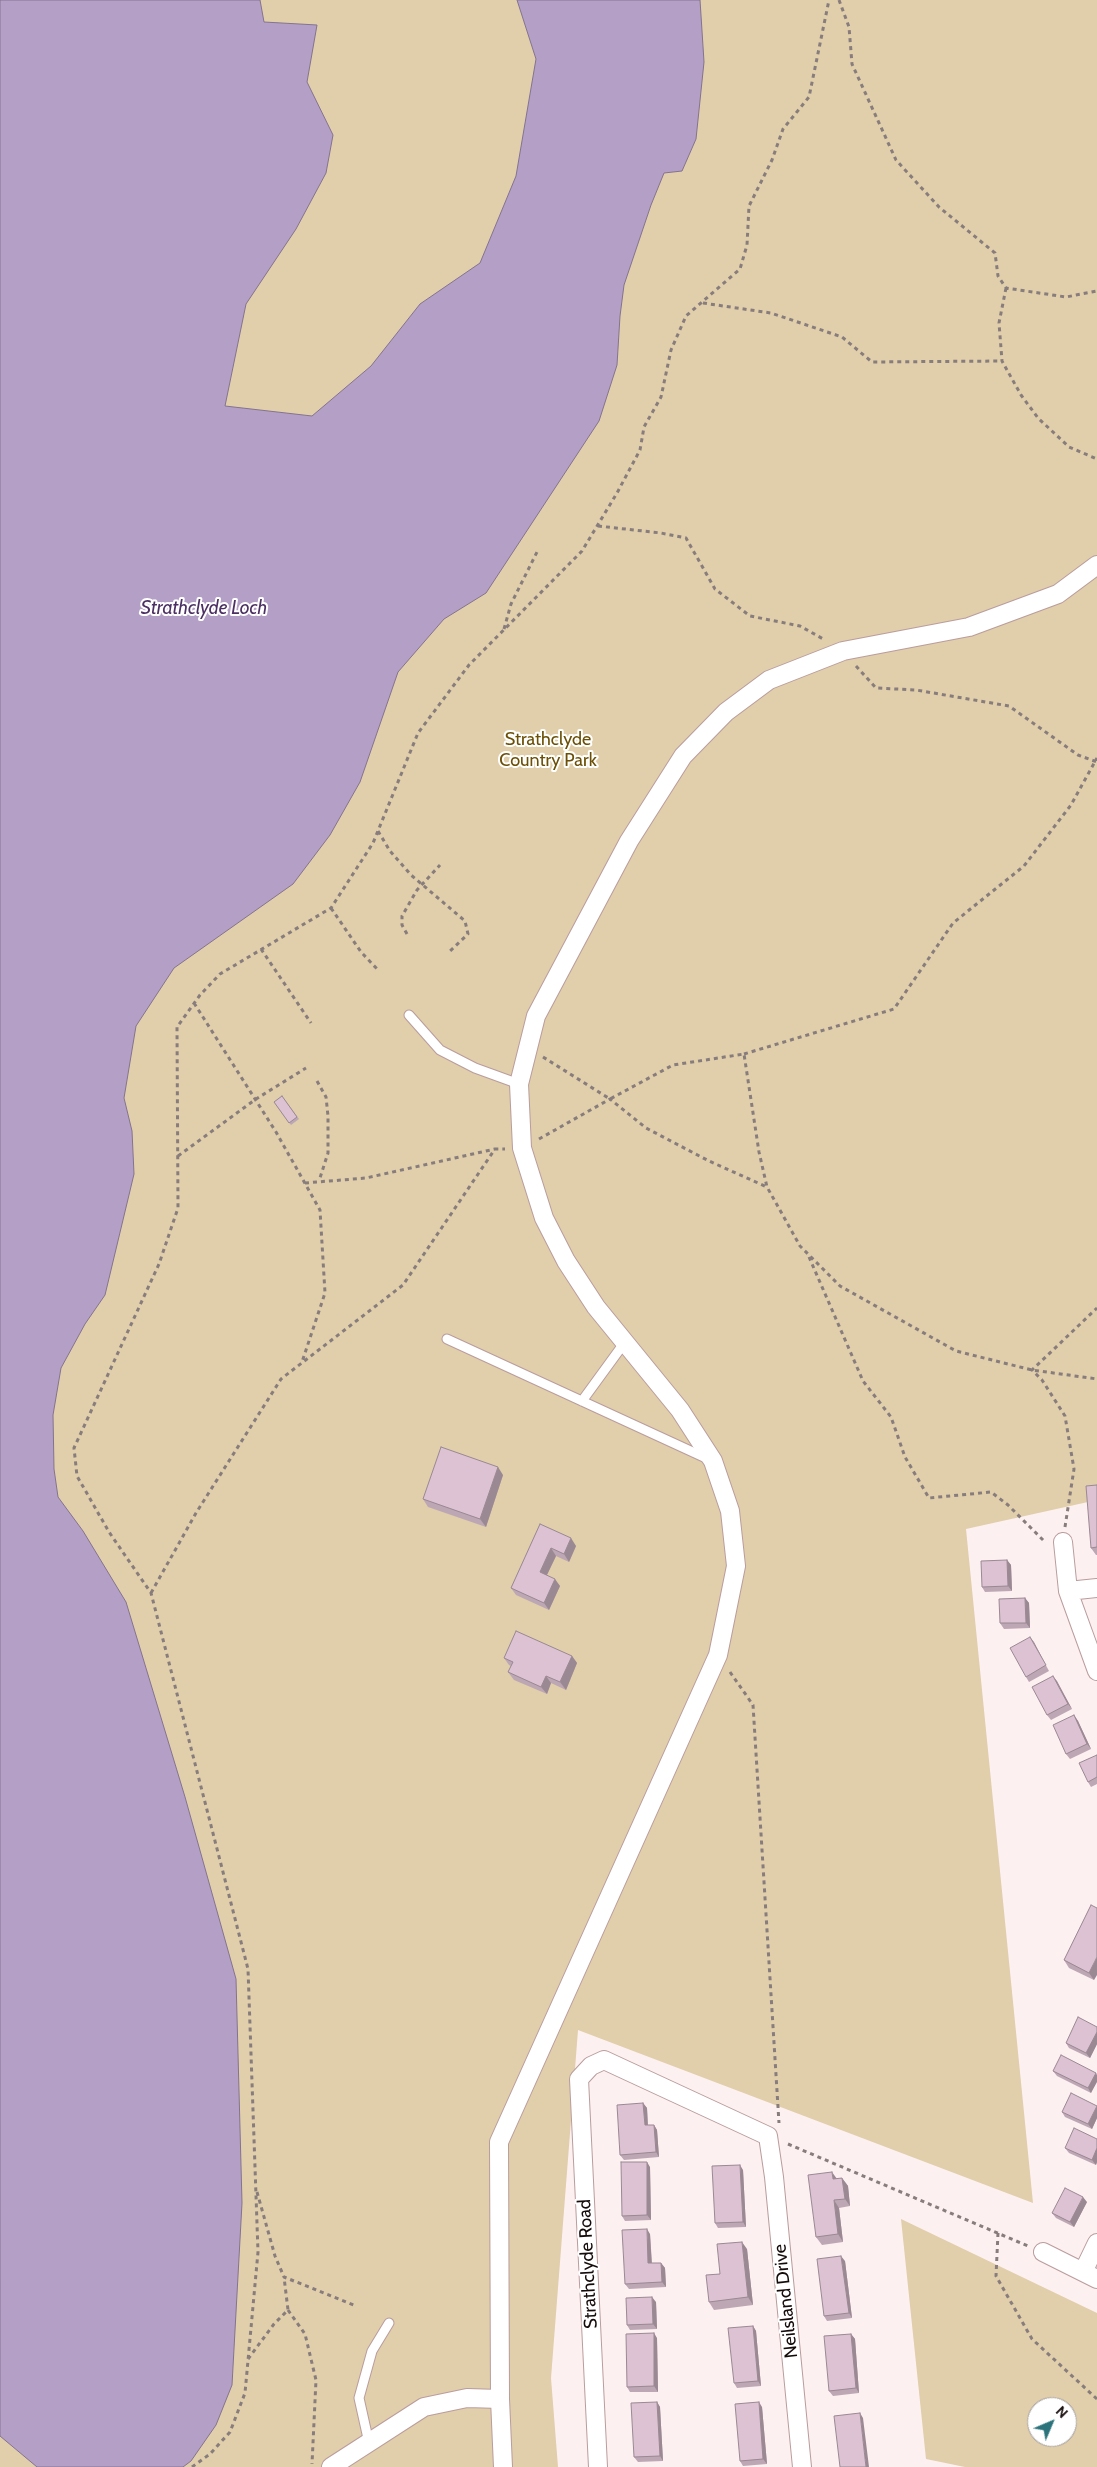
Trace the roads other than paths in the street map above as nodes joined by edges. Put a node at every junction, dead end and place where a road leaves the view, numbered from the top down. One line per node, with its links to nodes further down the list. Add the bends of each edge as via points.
1 (1097, 565): 3 (street, via 1058,594 969,628 843,651 768,680 726,712 683,756 629,842 536,1016)
2 (409, 1016): 3 (lane, via 440,1050 475,1068)
3 (519, 1084): 5 (street, via 522,1148 548,1227 596,1307)
4 (447, 1339): 6 (lane)
5 (626, 1342): 6 (lane); 7 (street, via 680,1410)
6 (582, 1401): 7 (lane)
7 (713, 1461): 17 (street, via 730,1511 736,1566 718,1655 499,2142)
8 (1064, 1547): 10 (street)
9 (1097, 1588): 10 (street)
10 (1068, 1591): 11 (street)
11 (1097, 1671)
12 (774, 2138): 21 (street, Strathclyde Road, via 604,2060 591,2066 579,2078); 22 (street, Neilsland Drive, via 775,2187)
13 (1097, 2243): 15 (street)
14 (1043, 2252): 15 (street)
15 (1090, 2275)
16 (389, 2322): 18 (lane, via 372,2351 359,2398)
17 (500, 2399): 18 (street, via 467,2398 424,2407); 20 (street)
18 (369, 2443): 19 (street)
19 (331, 2467)
20 (504, 2467)
21 (598, 2467)
22 (802, 2467)

